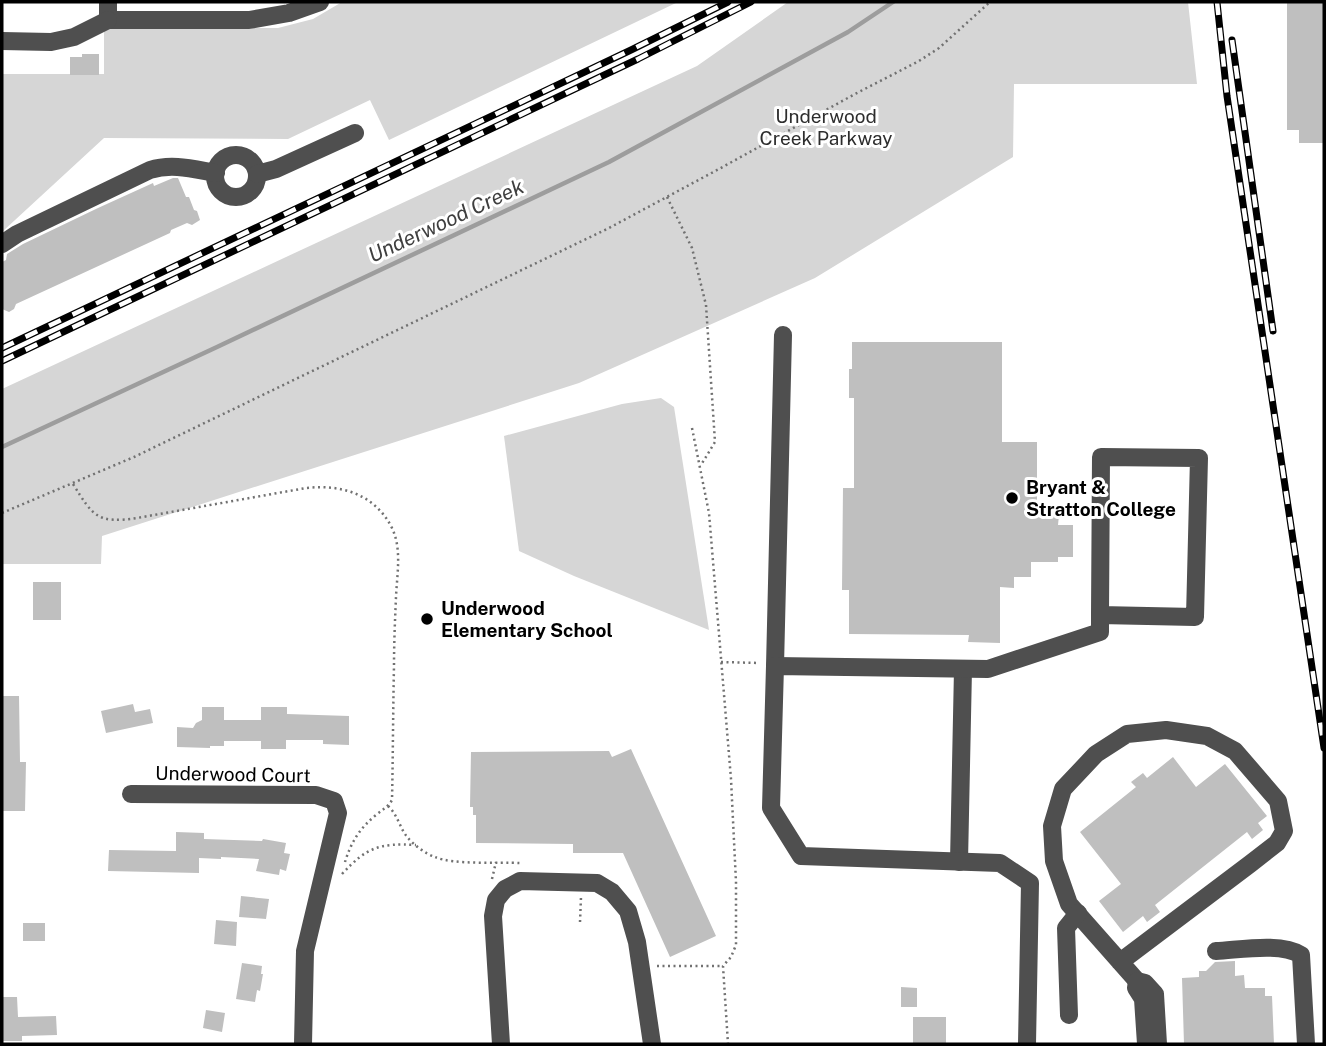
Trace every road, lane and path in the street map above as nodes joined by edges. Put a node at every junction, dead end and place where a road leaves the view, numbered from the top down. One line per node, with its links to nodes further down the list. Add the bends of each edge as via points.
1 (108, 2): 4 (street)
2 (320, 2): 4 (street, via 249,20)
3 (990, 2): 9 (path, via 919,61)
4 (108, 20): 5 (street, via 74,37 51,42)
5 (2, 41)
6 (355, 133): 8 (street)
7 (216, 173): 8 (street, via 222,161 239,155 254,164); 8 (street, via 221,190 234,196 249,192); 10 (street, via 162,166)
8 (257, 174)
9 (667, 197): 13 (path, via 692,248 706,305 715,442); 14 (path, via 497,283)
10 (2, 244)
11 (783, 335): 18 (street)
12 (692, 428): 13 (path)
13 (700, 467): 17 (path, via 709,513)
14 (73, 483): 15 (path); 21 (path, via 93,513 109,521 330,486 362,497 380,512 395,536 398,559 392,800 359,831 342,874 369,850)
15 (2, 513)
16 (1100, 615): 16 (street, via 1101,457 1199,458 1195,617); 19 (street, via 1100,632 988,669)
17 (721, 662): 18 (path); 33 (path, via 736,882 736,945 723,966)
18 (776, 664): 19 (street); 22 (street, via 771,808 801,856)
19 (963, 669): 22 (street)
20 (131, 794): 30 (street, Underwood Court, via 316,794 334,801 338,813 304,951)
21 (416, 845)
22 (959, 862): 24 (street, via 1000,863)
23 (1061, 881): 24 (street); 25 (street, via 1069,904); 27 (street, via 1054,861 1052,826 1063,789 1096,754 1127,734 1166,730 1207,736 1235,751 1278,802 1283,831 1277,843)
24 (1030, 884): 34 (street)
25 (1078, 913): 27 (street); 29 (street, via 1066,928)
26 (1216, 951): 37 (street, via 1293,949 1301,955)
27 (1120, 962): 28 (street)
28 (1137, 981): 35 (street); 36 (street, via 1155,995)
29 (1069, 1015)
30 (303, 1044)
31 (501, 1044): 32 (street, via 493,916 496,900 520,881 597,883 628,911)
32 (652, 1044)
33 (728, 1044)
34 (1027, 1044)
35 (1146, 1044)
36 (1158, 1044)
37 (1306, 1044)

